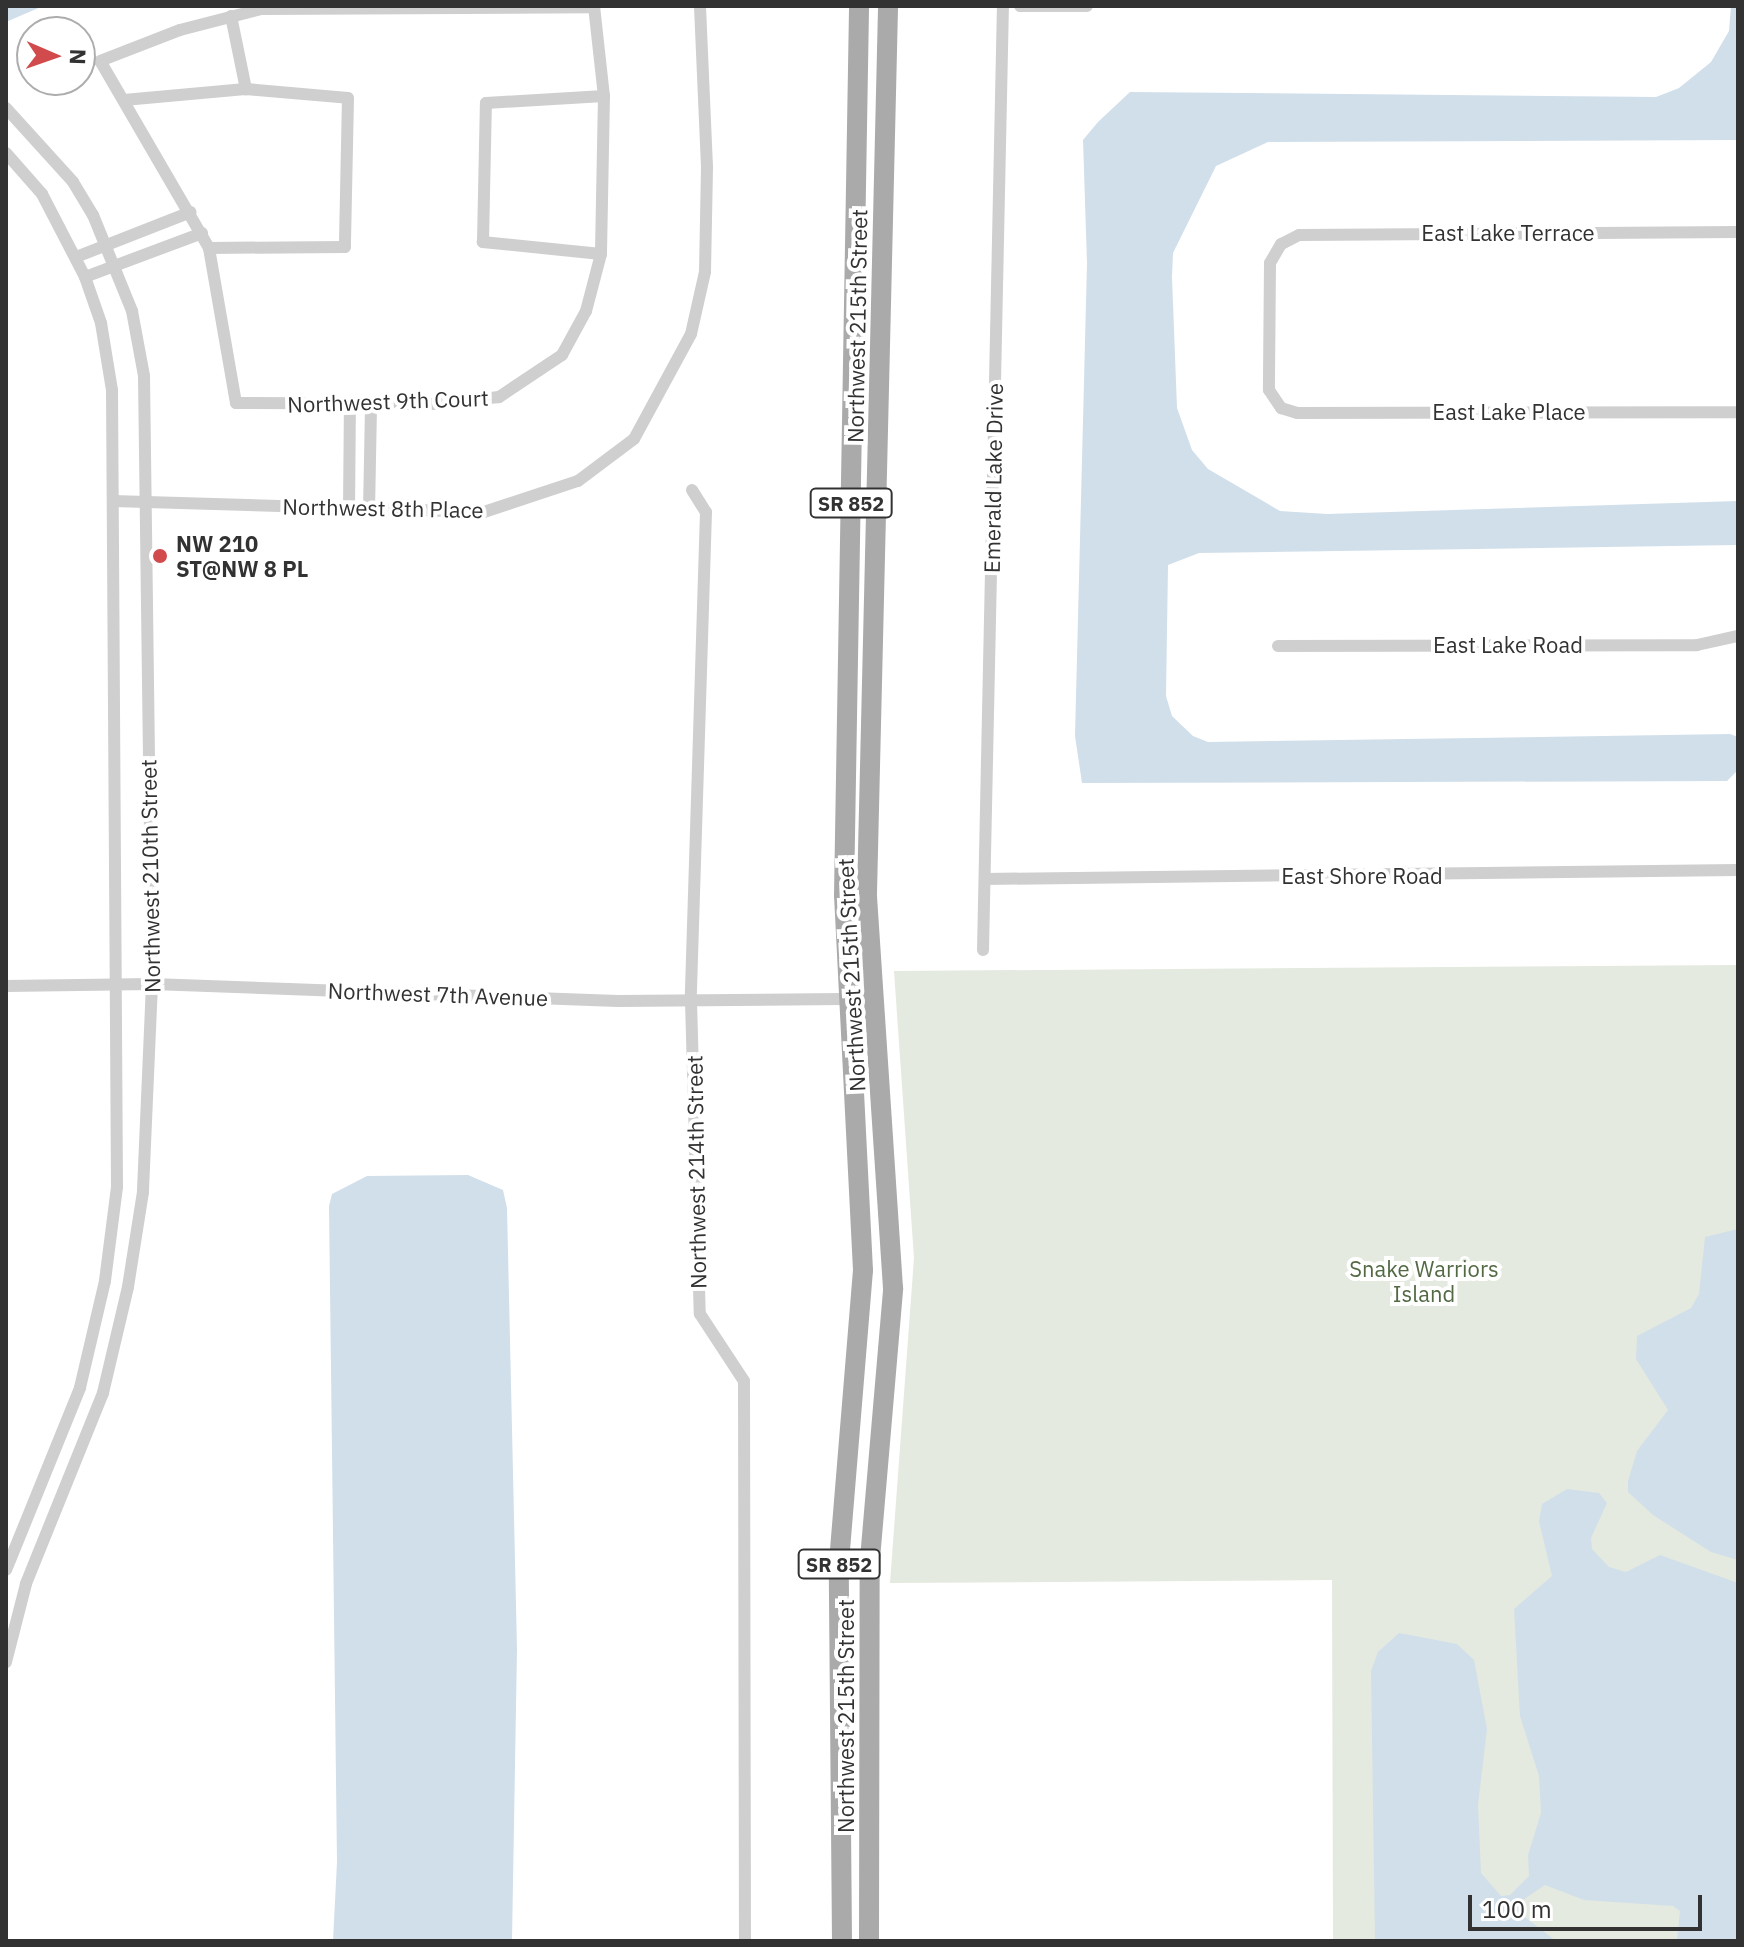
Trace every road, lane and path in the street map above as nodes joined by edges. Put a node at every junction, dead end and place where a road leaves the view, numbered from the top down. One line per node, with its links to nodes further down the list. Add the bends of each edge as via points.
1 (700, 6): 31 (street, Northwest 8th Place, via 705,272 691,334 634,439 578,481 484,512)
2 (859, 6): 41 (main road, Northwest 215th Street / SR 852)
3 (888, 6): 40 (main road, Northwest 215th Street / SR 852, via 867,893)
4 (1003, 6): 35 (street, Emerald Lake Drive)
5 (1020, 6): 6 (street)
6 (1087, 6)
7 (594, 7): 8 (street, via 261,9); 10 (street, Northwest 9th Court)
8 (231, 16): 9 (street); 11 (street, via 100,61)
9 (246, 89): 11 (street); 18 (street, via 348,98 345,247)
10 (604, 96): 19 (street, Northwest 9th Court); 19 (street, via 486,103 483,242)
11 (124, 100): 14 (street)
12 (6, 108): 17 (street, Northwest 210th Street, via 73,182)
13 (6, 153): 20 (street, Northwest 210th Street, via 42,194)
14 (191, 212): 16 (street); 17 (street)
15 (1738, 232): 25 (street, East Lake Terrace, via 1299,235 1281,244 1270,263 1269,390)
16 (202, 233): 18 (street); 21 (street)
17 (106, 244): 20 (street); 21 (street, Northwest 210th Street)
18 (209, 248): 23 (street, Northwest 9th Court, via 236,403)
19 (601, 254): 24 (street, Northwest 9th Court, via 586,311 562,355 499,397)
20 (76, 257): 22 (street, Northwest 210th Street)
21 (116, 264): 22 (street); 29 (street, Northwest 210th Street, via 132,311 144,376)
22 (85, 277): 28 (street, Northwest 210th Street, via 101,323 112,390)
23 (350, 405): 24 (street, Northwest 9th Court); 30 (street)
24 (371, 405): 31 (street)
25 (1281, 408): 26 (street, East Lake Place, via 1297,413)
26 (1738, 412)
27 (692, 490): 42 (street, Northwest 214th Street, via 706,512)
28 (113, 501): 29 (street, Northwest 8th Place); 39 (street, Northwest 210th Street)
29 (144, 502): 30 (street, Northwest 8th Place); 37 (street, Northwest 210th Street)
30 (349, 511): 31 (street, Northwest 8th Place)
31 (369, 511)
32 (1738, 636): 33 (street, East Lake Road, via 1697,645)
33 (1278, 646)
34 (1738, 870): 35 (street, East Shore Road)
35 (985, 879): 36 (street, Emerald Lake Drive)
36 (983, 950)
37 (152, 984): 39 (street, Northwest 7th Avenue); 42 (street, Northwest 7th Avenue); 44 (street, Northwest 210th Street, via 143,1192 128,1287 103,1393 26,1584)
38 (6, 986): 39 (street, Northwest 7th Avenue)
39 (117, 987): 43 (street, Northwest 210th Street, via 117,1187 105,1281 80,1388)
40 (871, 999): 41 (street, Northwest 7th Avenue); 47 (main road, Northwest 215th Street / SR 852, via 893,1288 870,1559)
41 (846, 1000): 42 (street, Northwest 7th Avenue); 46 (main road, Northwest 215th Street / SR 852, via 863,1188 863,1270 839,1562)
42 (691, 1001): 45 (street, Northwest 214th Street, via 700,1314 744,1381)
43 (6, 1570)
44 (6, 1662)
45 (745, 1941)
46 (842, 1941)
47 (869, 1941)

